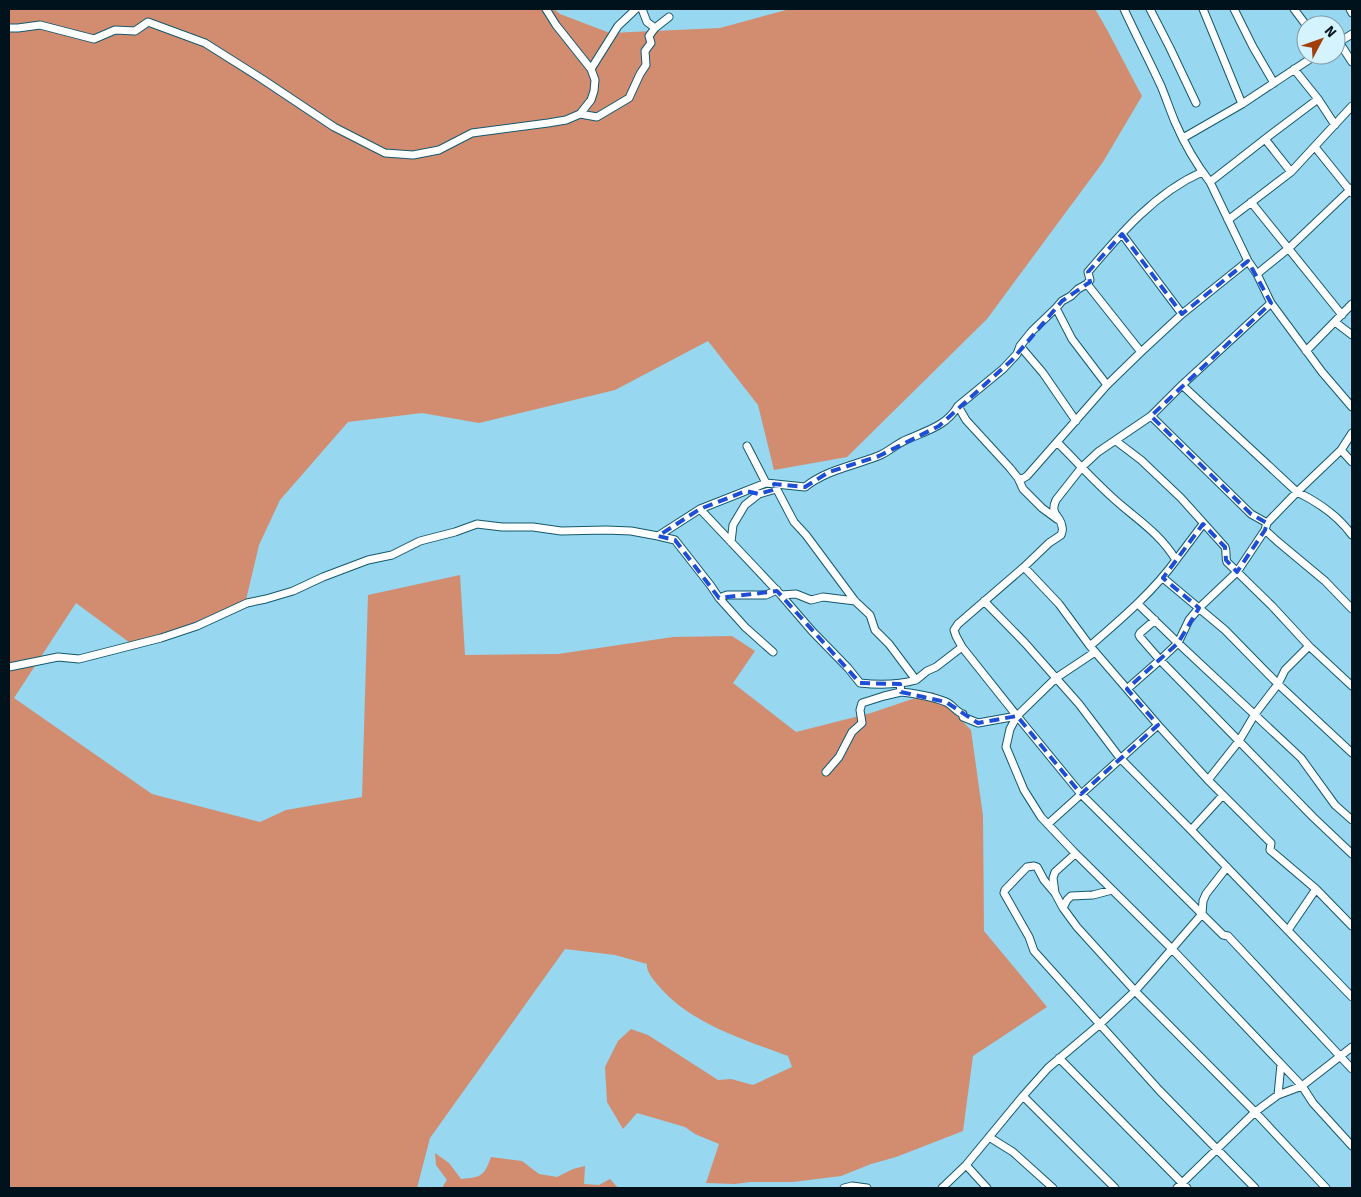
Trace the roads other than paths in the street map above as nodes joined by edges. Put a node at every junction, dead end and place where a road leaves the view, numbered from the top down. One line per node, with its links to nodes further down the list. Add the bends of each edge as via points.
1 (546, 9): 14 (street)
2 (636, 9): 14 (street, via 618,26)
3 (642, 9): 12 (street, via 647,22)
4 (1124, 9): 23 (street)
5 (1150, 9): 18 (street)
6 (1203, 9): 19 (street)
7 (1234, 9): 16 (street)
8 (1350, 9): 9 (street)
9 (1352, 13)
10 (669, 17): 12 (street)
11 (9, 28): 21 (street, via 40,24 94,39 114,30 134,30 148,22 205,43 334,127 385,153 413,155 439,150 472,133 566,120)
12 (654, 28): 21 (street, via 649,36 651,43 645,51 646,65 628,98 597,117)
13 (1300, 65): 15 (street)
14 (590, 69): 21 (street, via 595,80 594,91)
15 (1294, 69): 16 (street); 17 (street)
16 (1274, 84): 19 (street)
17 (1318, 99): 22 (street); 24 (street)
18 (1196, 104)
19 (1242, 104): 23 (street)
20 (1352, 106): 22 (street)
21 (580, 114)
22 (1335, 125): 25 (street)
23 (1183, 138): 26 (street)
24 (1265, 138): 27 (street); 28 (street)
25 (1315, 147): 27 (street); 29 (street)
26 (1202, 172): 28 (street); 32 (street, via 1187,178 1154,201)
27 (1291, 172): 30 (street)
28 (1210, 182): 31 (street)
29 (1351, 190): 33 (street)
30 (1251, 202): 31 (street); 33 (street)
31 (1228, 220): 34 (street)
32 (1122, 234): 36 (street, via 1088,272 1090,280); 40 (street)
33 (1288, 248): 35 (street); 41 (street)
34 (1248, 261): 35 (street); 40 (street)
35 (1257, 274): 37 (street)
36 (1087, 284): 39 (street); 46 (street)
37 (1271, 303): 45 (street); 48 (street)
38 (1352, 304): 41 (street)
39 (1056, 308): 44 (street); 47 (street, via 1072,339)
40 (1182, 314): 46 (street)
41 (1342, 315): 42 (street)
42 (1335, 322): 43 (street); 45 (street)
43 (1352, 335)
44 (1020, 346): 49 (street, via 1017,354 1003,368); 52 (street)
45 (1306, 351): 50 (street)
46 (1141, 352): 47 (street)
47 (1107, 385): 52 (street)
48 (1182, 385): 51 (street); 63 (street)
49 (958, 406): 60 (street, via 966,420); 61 (street, via 939,426 879,456 829,472 805,487)
50 (1352, 407)
51 (1151, 416): 54 (street); 68 (street)
52 (1076, 421): 55 (street)
53 (1352, 433): 57 (street)
54 (1116, 441): 59 (street); 67 (street, via 1181,498)
55 (1057, 442): 59 (street); 60 (street, via 1027,476)
56 (747, 446): 61 (street)
57 (1341, 450): 58 (street); 63 (street)
58 (1352, 462)
59 (1082, 466): 66 (street, via 1056,500 1054,510); 72 (street, via 1167,545)
60 (1018, 478): 66 (street, via 1023,489)
61 (772, 485): 62 (street); 64 (street); 78 (street, via 794,522)
62 (746, 491): 64 (street); 65 (street)
63 (1296, 492): 68 (street); 69 (street, via 1314,500 1343,523)
64 (760, 494): 71 (street, via 745,505 733,524)
65 (700, 509): 70 (street); 71 (street)
66 (1059, 520): 73 (street, via 1061,535)
67 (1203, 524): 72 (street); 74 (street, via 1226,547 1226,560)
68 (1266, 526): 74 (street); 82 (street, via 1276,541 1325,581)
69 (1352, 535)
70 (658, 536): 77 (street, via 674,540); 90 (street, via 631,531 477,524 420,541 392,555 368,560 293,591 247,602 197,626 161,638 79,659 58,657)
71 (731, 542): 76 (street)
72 (1176, 560): 75 (street)
73 (1024, 567): 79 (street); 87 (street, via 1059,604)
74 (1237, 572): 81 (street); 85 (street)
75 (1163, 578): 80 (street); 81 (street)
76 (779, 593): 77 (street); 78 (street, via 796,594 811,600 830,597); 93 (street, via 860,682)
77 (718, 598): 88 (street)
78 (855, 601): 92 (street, via 870,615 875,630)
79 (984, 601): 86 (street, via 954,630); 91 (street)
80 (1138, 604): 83 (street); 87 (street)
81 (1199, 608): 84 (street); 94 (street)
82 (1352, 609)
83 (1155, 620): 84 (street); 89 (street, via 1139,635)
84 (1178, 643): 89 (street); 98 (street)
85 (1309, 646): 94 (street, via 1285,670); 95 (street)
86 (962, 647): 92 (street); 99 (street)
87 (1093, 649): 91 (street); 96 (street)
88 (773, 652)
89 (1160, 660): 96 (street); 101 (street)
90 (9, 667)
91 (1056, 678): 99 (street); 103 (street)
92 (916, 680): 93 (street)
93 (900, 684): 97 (street)
94 (1278, 684): 98 (street); 102 (street)
95 (1352, 686)
96 (1127, 689): 100 (street)
97 (901, 692): 99 (street, via 946,702 963,717 978,723); 104 (street, via 862,703 862,723 852,732 839,757)
98 (1255, 714): 101 (street); 108 (street, via 1301,758 1335,805)
99 (1016, 716): 106 (street); 109 (street, via 1006,747 1024,790)
100 (1158, 725): 103 (street); 105 (street)
101 (1239, 741): 105 (street); 112 (street)
102 (1352, 753)
103 (1120, 758): 106 (street); 110 (street)
104 (826, 772)
105 (1208, 780): 107 (street)
106 (1081, 794): 109 (street); 118 (street)
107 (1223, 795): 110 (street); 114 (street, via 1271,843 1270,850)
108 (1352, 820)
109 (1048, 824): 111 (street)
110 (1192, 830): 113 (street)
111 (1075, 854): 115 (street); 116 (street, via 1055,872 1052,878)
112 (1352, 854)
113 (1227, 867): 118 (street, via 1206,894); 120 (street)
114 (1316, 889): 119 (street); 120 (street)
115 (1112, 890): 117 (street, via 1071,896); 121 (street)
116 (1055, 893): 117 (street); 124 (street, via 1037,867 1030,865 1004,893 1034,952)
117 (1063, 908): 122 (street)
118 (1202, 914): 121 (street); 126 (street, via 1228,936)
119 (1352, 926)
120 (1288, 930): 123 (street)
121 (1172, 949): 122 (street); 128 (street)
122 (1135, 991): 124 (street); 133 (street)
123 (1352, 998)
124 (1100, 1024): 127 (street); 136 (street)
125 (1352, 1047): 126 (street)
126 (1340, 1056): 129 (street); 130 (street)
127 (1059, 1058): 132 (street); 138 (street)
128 (1281, 1064): 130 (street); 131 (street)
129 (1352, 1070)
130 (1302, 1086): 131 (street); 135 (street)
131 (1278, 1095): 133 (street)
132 (1023, 1096): 134 (street); 144 (street)
133 (1254, 1112): 136 (street); 146 (street)
134 (989, 1137): 137 (street); 143 (street, via 1013,1152)
135 (1352, 1146)
136 (1216, 1149): 138 (street); 145 (street)
137 (966, 1165): 141 (street); 142 (street)
138 (1182, 1186)
139 (844, 1188): 140 (street)
140 (867, 1188)
141 (942, 1188)
142 (987, 1188)
143 (1053, 1188)
144 (1115, 1188)
145 (1256, 1188)
146 (1326, 1188)

